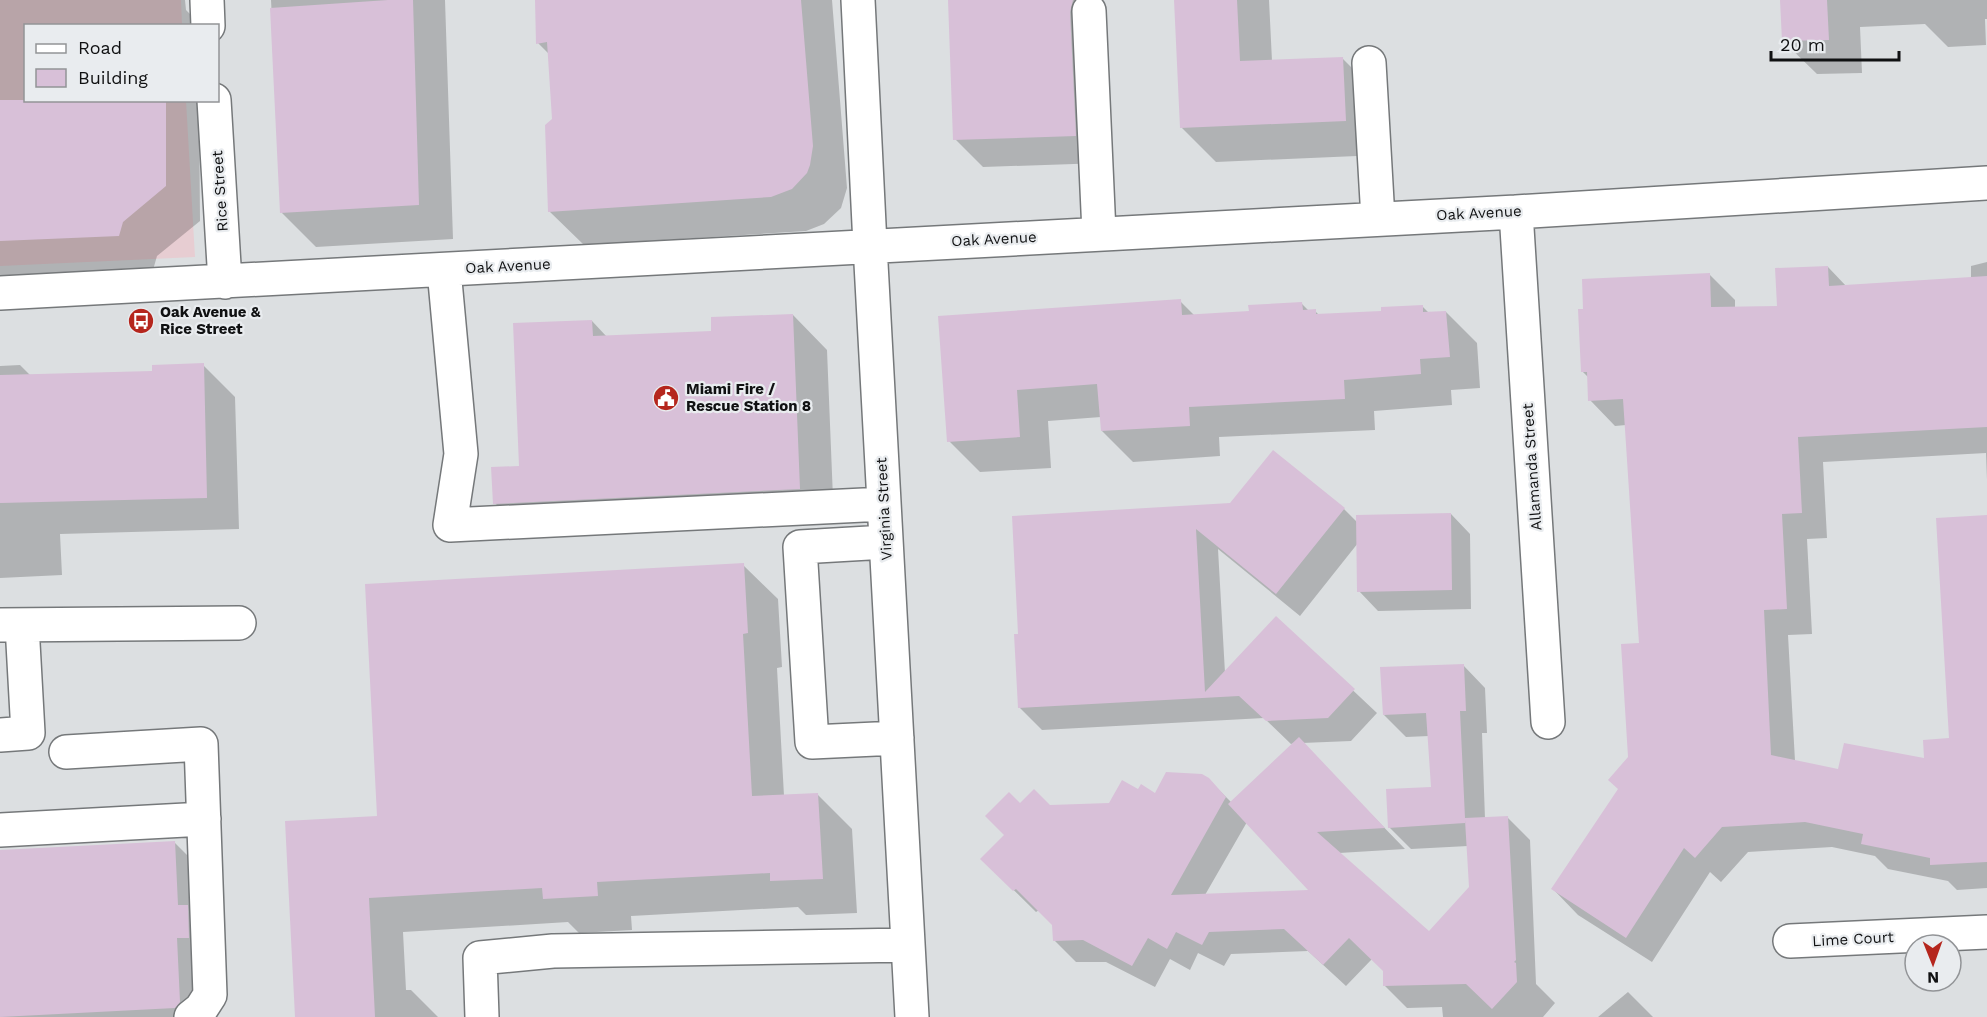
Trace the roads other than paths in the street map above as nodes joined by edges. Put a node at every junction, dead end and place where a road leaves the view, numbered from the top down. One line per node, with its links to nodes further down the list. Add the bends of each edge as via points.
1 (207, 0): 4 (street)
2 (858, 0): 11 (street, Virginia Street)
3 (1089, 11): 10 (street)
4 (208, 24)
5 (1369, 63): 9 (street)
6 (214, 102): 13 (street, Rice Street)
7 (1987, 183): 8 (street, Oak Avenue)
8 (1516, 212): 9 (street, Oak Avenue); 19 (street, Allamanda Street)
9 (1378, 219): 10 (street, Oak Avenue)
10 (1099, 233): 11 (street, Oak Avenue)
11 (870, 245): 12 (street, Oak Avenue); 15 (street, Virginia Street)
12 (444, 270): 13 (street, Oak Avenue); 15 (street, via 461,454 450,525)
13 (225, 282): 14 (street, Oak Avenue)
14 (0, 293)
15 (884, 504): 16 (street, Virginia Street)
16 (886, 542): 21 (street, Virginia Street); 21 (street, via 800,547 812,741)
17 (239, 623): 18 (street)
18 (11, 625): 20 (street, via 28,733)
19 (1548, 722)
20 (0, 735)
21 (897, 738): 27 (street, Virginia Street)
22 (66, 752): 23 (street, via 201,744)
23 (204, 819): 24 (street); 28 (street, via 210,995)
24 (0, 830)
25 (1987, 932): 26 (street, Lime Court)
26 (1790, 941)
27 (908, 945): 29 (street, via 553,951 480,958); 30 (street, Virginia Street)
28 (190, 1017)
29 (482, 1017)
30 (912, 1017)

